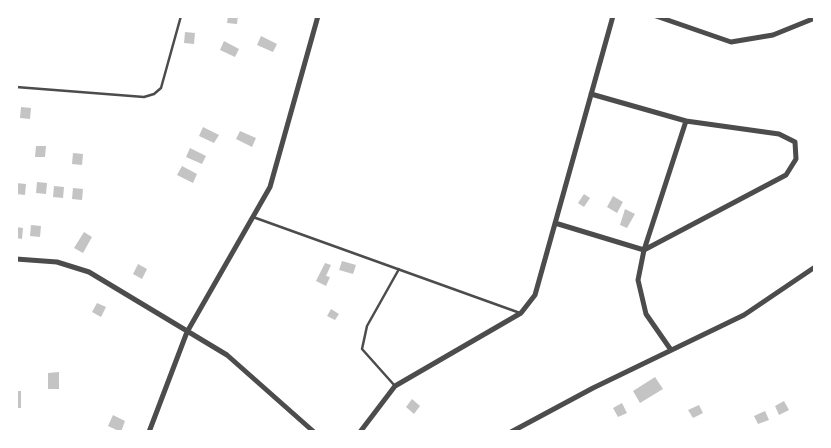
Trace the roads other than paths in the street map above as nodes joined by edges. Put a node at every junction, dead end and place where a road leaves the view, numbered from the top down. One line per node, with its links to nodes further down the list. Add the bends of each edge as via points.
1 (181, 16): 6 (lane, via 161,88 154,94 144,97)
2 (318, 16): 9 (street, via 273,179)
3 (613, 16): 7 (street)
4 (656, 16): 5 (street, via 731,42 773,35)
5 (815, 18)
6 (16, 87)
7 (591, 94): 8 (street); 10 (street)
8 (686, 121): 11 (street); 11 (street, via 779,134 795,142 796,160 786,175)
9 (253, 217): 14 (lane); 16 (street)
10 (555, 223): 11 (street); 15 (street, via 535,295)
11 (644, 250): 17 (street, via 638,280 640,296 646,314)
12 (16, 259): 16 (street, via 58,262 89,272)
13 (815, 267): 17 (street, via 744,315)
14 (399, 269): 15 (lane); 18 (lane, via 367,326 362,349)
15 (521, 313): 18 (street)
16 (187, 332): 19 (street); 20 (street, via 227,355)
17 (671, 350): 22 (street)
18 (396, 386): 21 (street)
19 (149, 432)
20 (314, 432)
21 (360, 432)
22 (511, 432)

